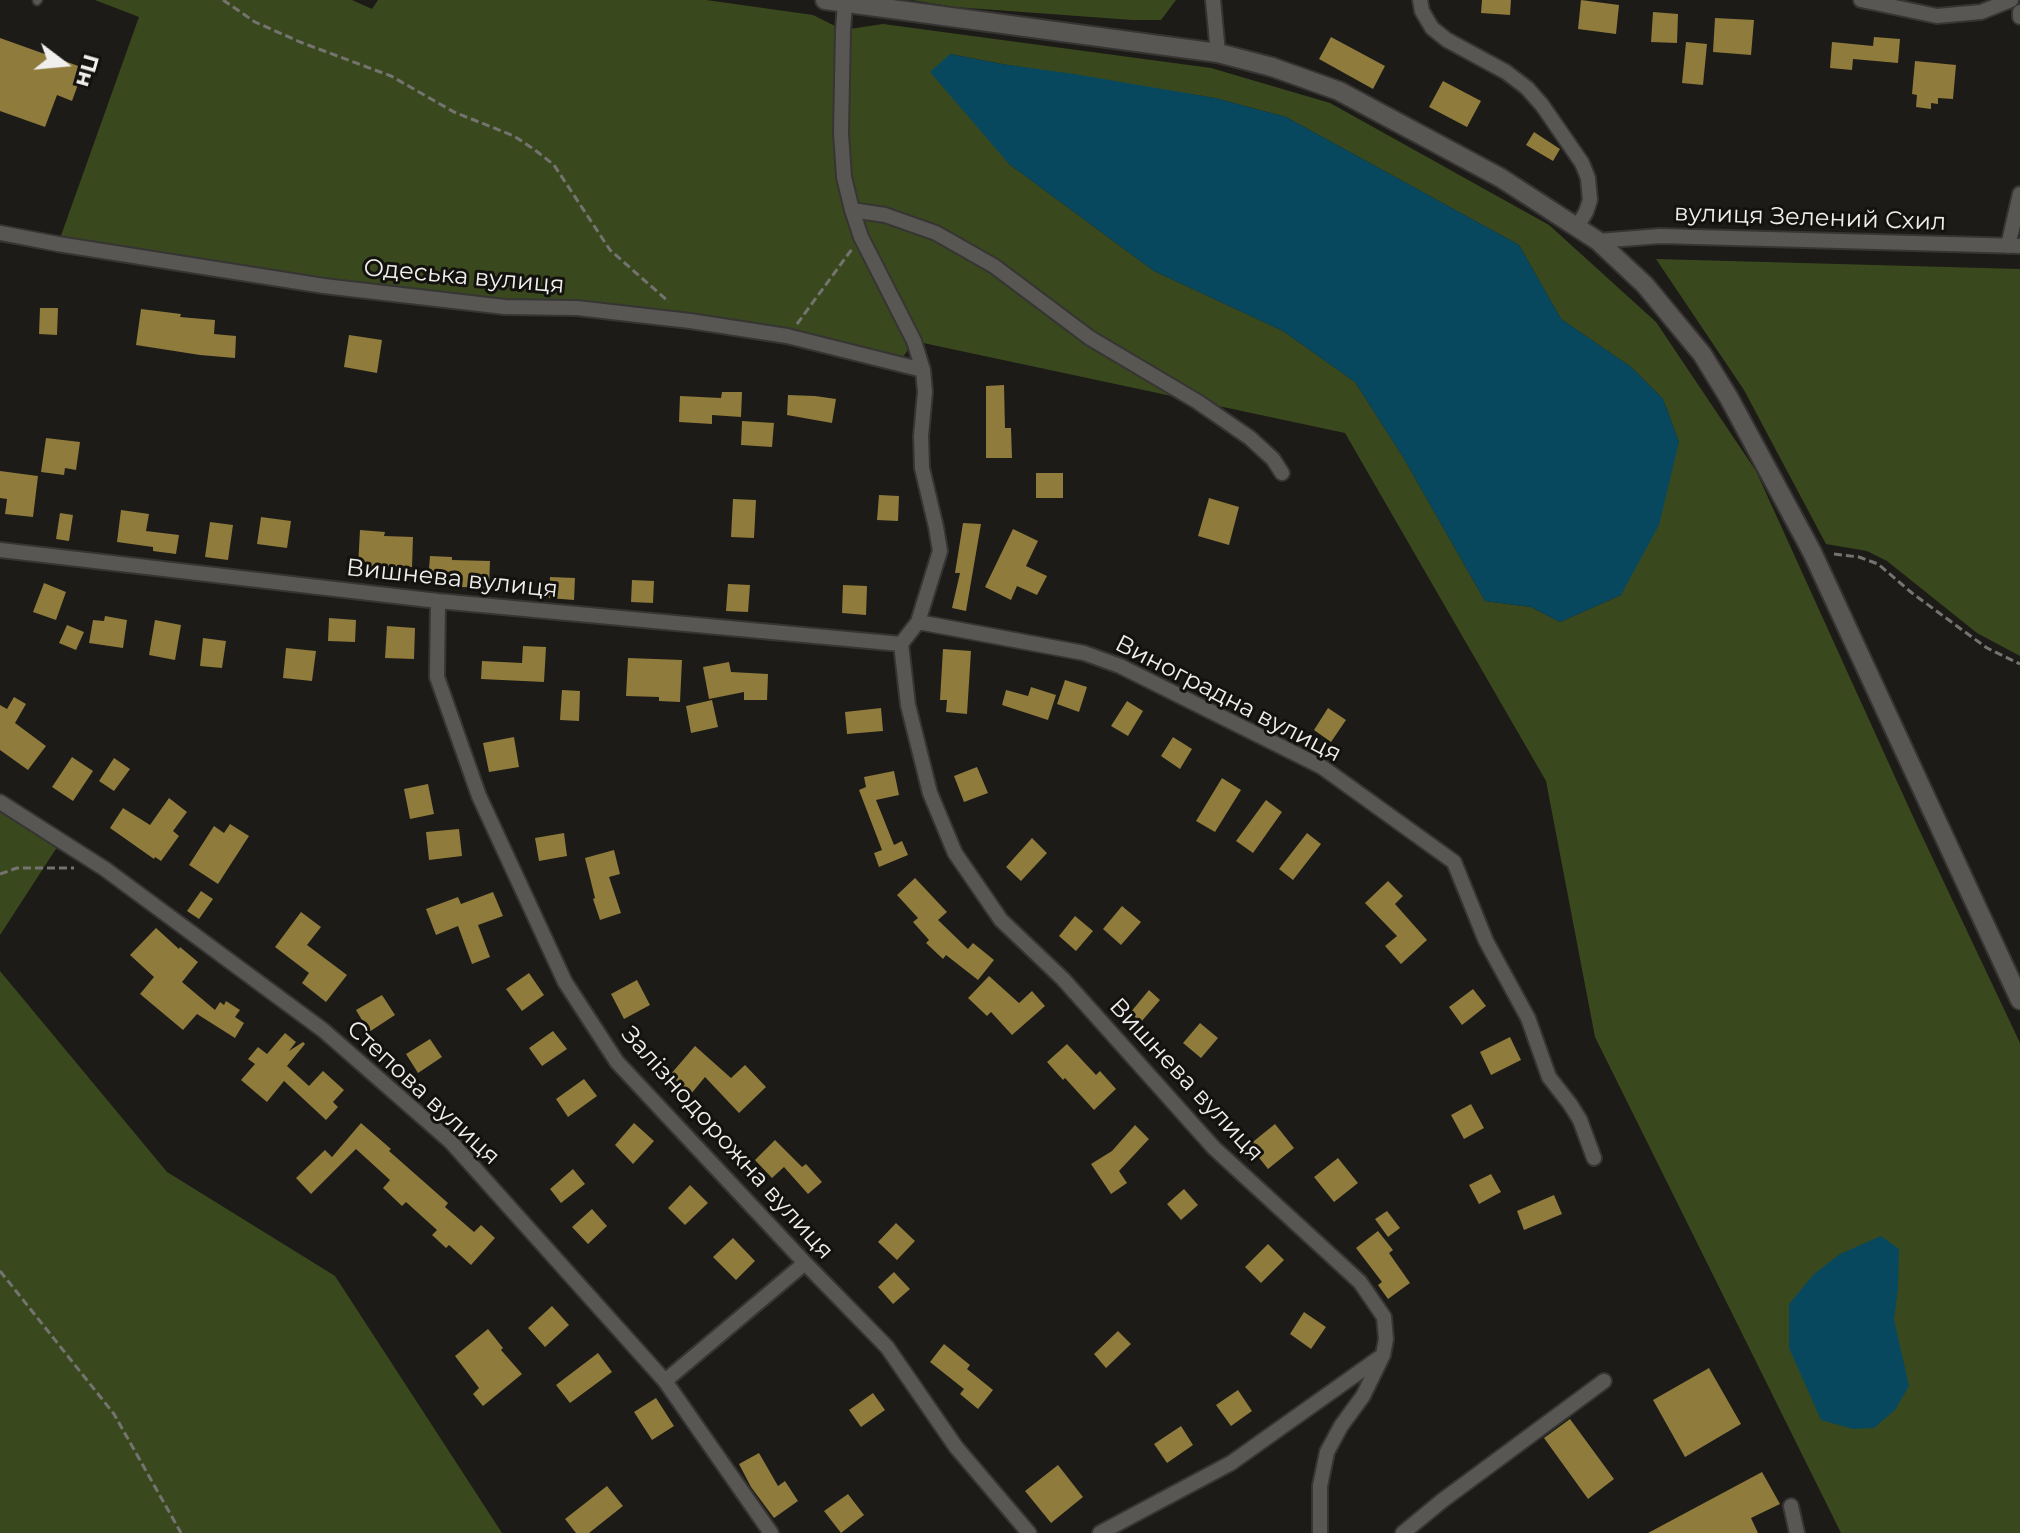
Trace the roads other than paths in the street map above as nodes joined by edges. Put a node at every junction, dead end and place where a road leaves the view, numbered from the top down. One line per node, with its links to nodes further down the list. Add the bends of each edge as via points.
1 (825, 0): 6 (street)
2 (1213, 0): 7 (street)
3 (1420, 0): 10 (street, via 1432,28 1506,72 1542,105 1588,178 1590,200)
4 (1861, 0): 5 (street, via 1937,16 1981,12)
5 (2011, 0)
6 (845, 3): 7 (street); 9 (street, via 841,133)
7 (1218, 53): 10 (street, via 1339,91 1501,178)
8 (2020, 194): 13 (street)
9 (852, 210): 14 (street); 15 (street, via 936,233 994,266 1090,338 1250,438)
10 (1577, 227): 12 (street)
11 (0, 233): 14 (street, Одеська вулиця, via 324,286 690,321 787,336)
12 (1598, 241): 13 (street, вулиця Зелений Схил, via 1660,236); 21 (street, via 1645,285 1702,354 1729,398 1812,552)
13 (2014, 246)
14 (923, 370): 18 (street, via 922,468 940,551)
15 (1282, 473)
16 (0, 550): 17 (street, Вишнева вулиця)
17 (438, 601): 19 (street, Вишнева вулиця); 23 (street, Залізнодорожна вулиця, via 437,677 479,796 565,982 617,1062)
18 (918, 622): 19 (street); 22 (street, Виноградна вулиця, via 1084,653 1120,666 1322,767 1454,862 1486,941 1528,1018 1549,1077 1580,1120)
19 (901, 644): 24 (street, Вишнева вулиця, via 908,705 930,793 955,853 1001,920 1063,979 1214,1148 1360,1282 1384,1317)
20 (0, 802): 25 (street, Степова вулиця, via 105,869 323,1030 451,1142)
21 (2020, 1000)
22 (1594, 1158)
23 (805, 1263): 25 (street); 29 (street, Залізнодорожна вулиця, via 887,1347 956,1447)
24 (1383, 1355): 30 (street, via 1231,1463); 31 (street, Вишнева вулиця, via 1327,1452 1320,1486)
25 (665, 1381): 28 (street, Степова вулиця)
26 (1604, 1381): 32 (street)
27 (1791, 1506): 33 (street)
28 (771, 1533)
29 (1029, 1533)
30 (1100, 1533)
31 (1320, 1533)
32 (1403, 1533)
33 (1797, 1533)

